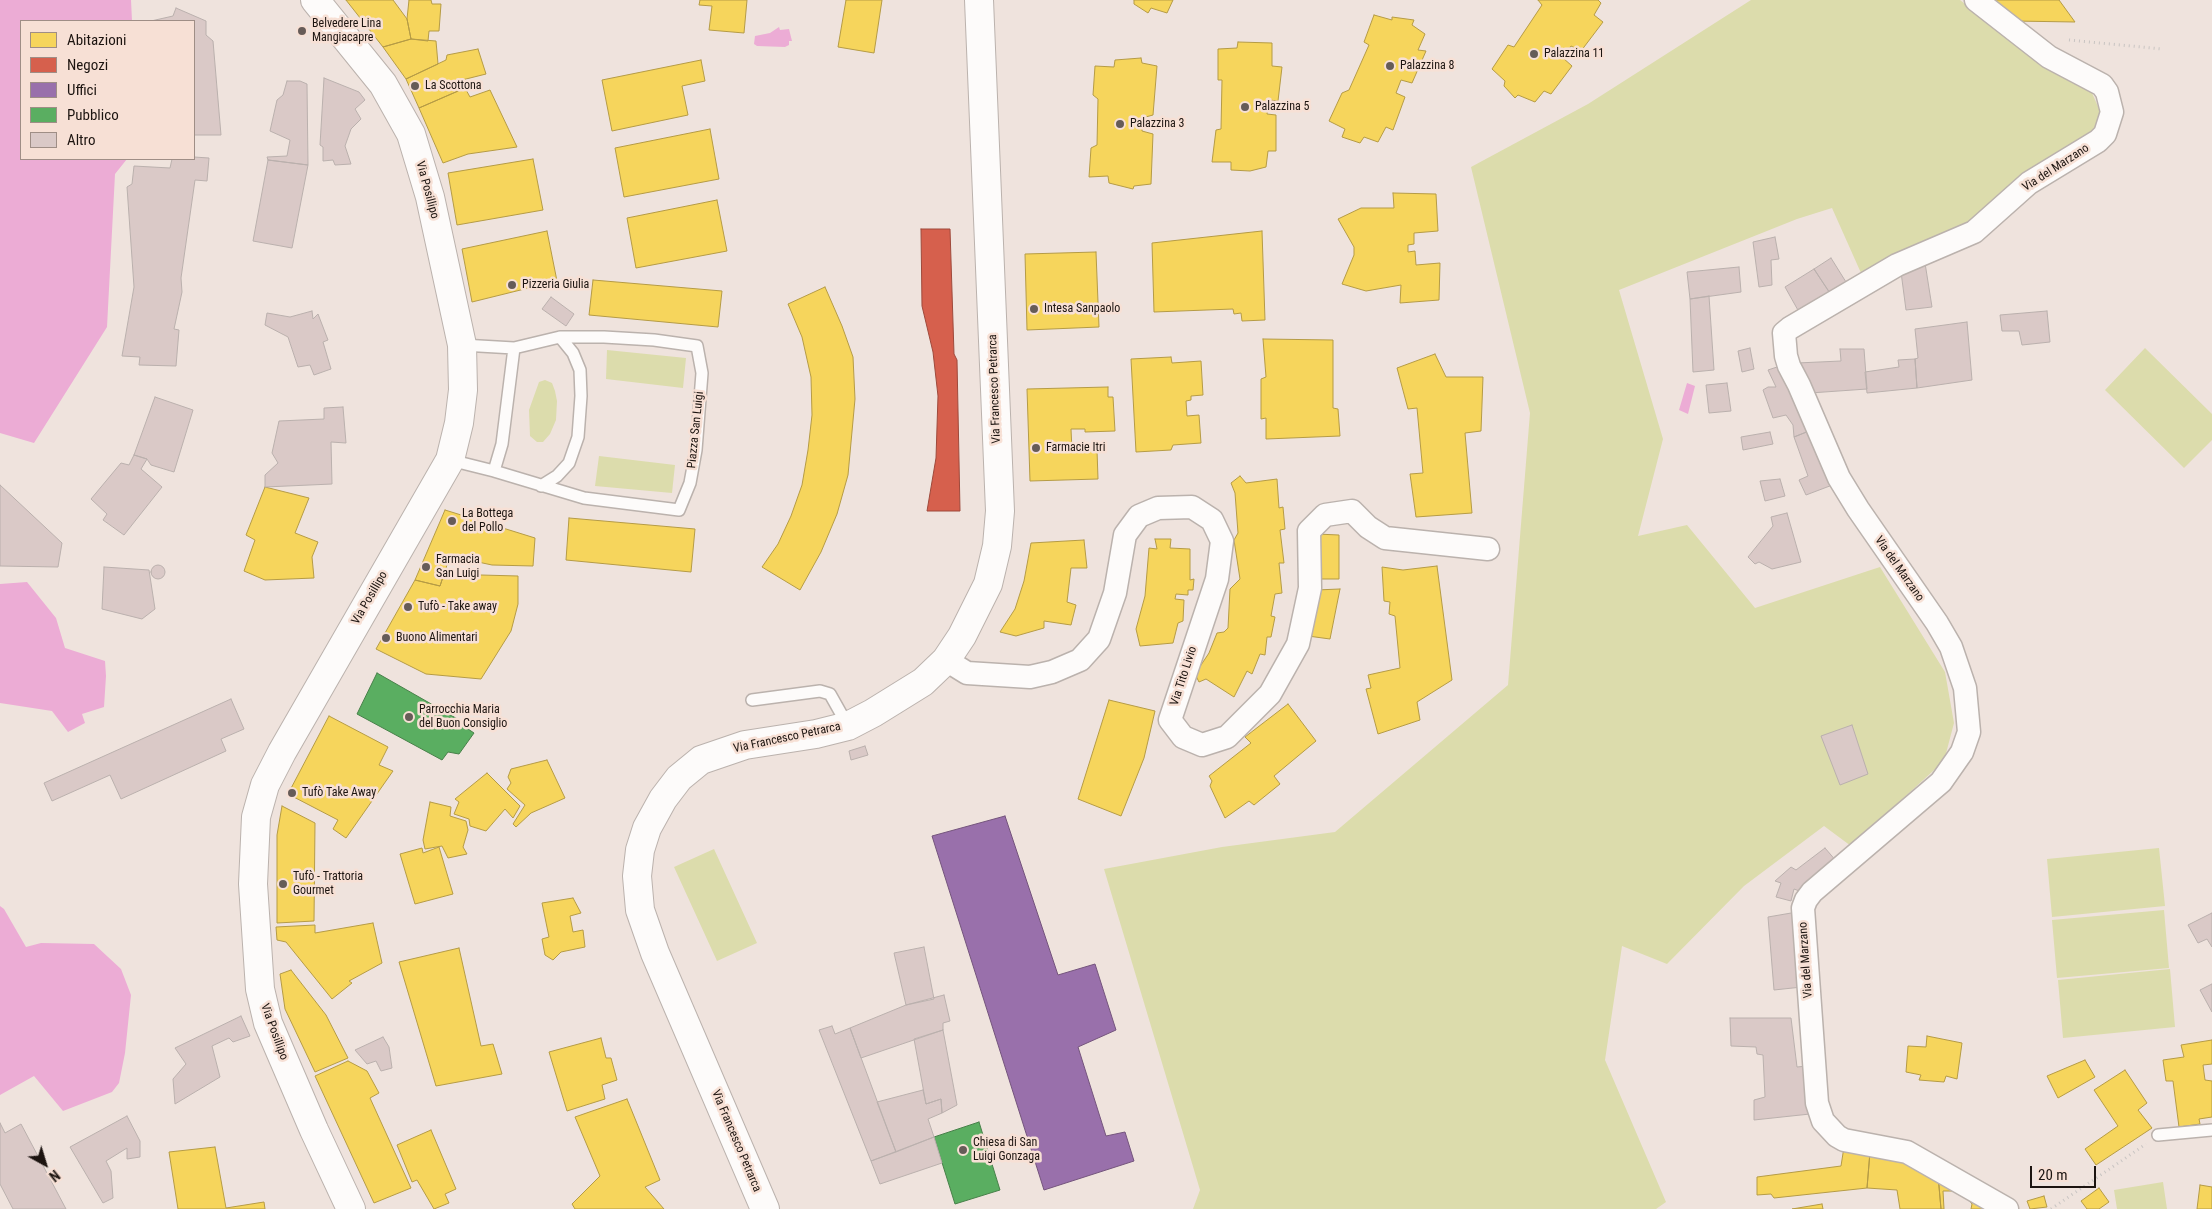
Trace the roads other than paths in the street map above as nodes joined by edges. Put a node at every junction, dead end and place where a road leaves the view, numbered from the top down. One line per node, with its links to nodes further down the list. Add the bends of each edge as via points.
1 (315, 0): 5 (street, Via Posillipo, via 383,84 410,134 430,197)
2 (979, 0): 11 (street, Via Francesco Petrarca, via 1000,511 997,546 988,584)
3 (1976, 0): 18 (street, Via del Marzano, via 2049,57 2102,85 2112,112 2105,134 2029,183 1974,232 1897,265 1784,333 1789,366 1839,478 1951,647 1965,688 1969,732 1962,752 1941,782 1806,900 1803,908 1816,1103 1823,1121 1837,1136 1850,1142 1907,1152)
4 (560, 338): 6 (lane, Piazza San Luigi); 9 (lane, via 573,353 580,370 582,396 578,437 569,464); 9 (lane, Piazza San Luigi, via 604,337 697,346 702,373 696,450 690,484 678,510 584,498)
5 (462, 345): 6 (lane, Piazza San Luigi); 7 (street, Via Posillipo, via 463,390)
6 (514, 348): 8 (lane, via 502,444)
7 (450, 460): 8 (lane, Piazza San Luigi); 16 (street, Via Posillipo, via 282,752 265,785 256,817 252,884 262,998 272,1032)
8 (494, 471): 9 (lane, Piazza San Luigi)
9 (541, 486)
10 (1488, 549): 11 (street, Via Tito Livio, via 1385,538 1352,511 1325,514 1309,531 1310,588 1298,644 1270,694 1227,737 1202,745 1183,737 1170,720 1216,580 1222,542 1212,520 1192,507 1158,508 1139,516 1125,535 1115,593 1099,639 1080,660 1030,677 967,673)
11 (946, 660): 13 (street, Via Francesco Petrarca, via 923,682)
12 (752, 700): 13 (lane, via 820,691 830,694)
13 (848, 726): 17 (street, Via Francesco Petrarca, via 744,745 701,760 679,778 663,799 647,828 640,850 637,876 640,910 655,953)
14 (2212, 1130): 15 (lane)
15 (2158, 1135)
16 (351, 1209)
17 (765, 1209)
18 (2008, 1209)

